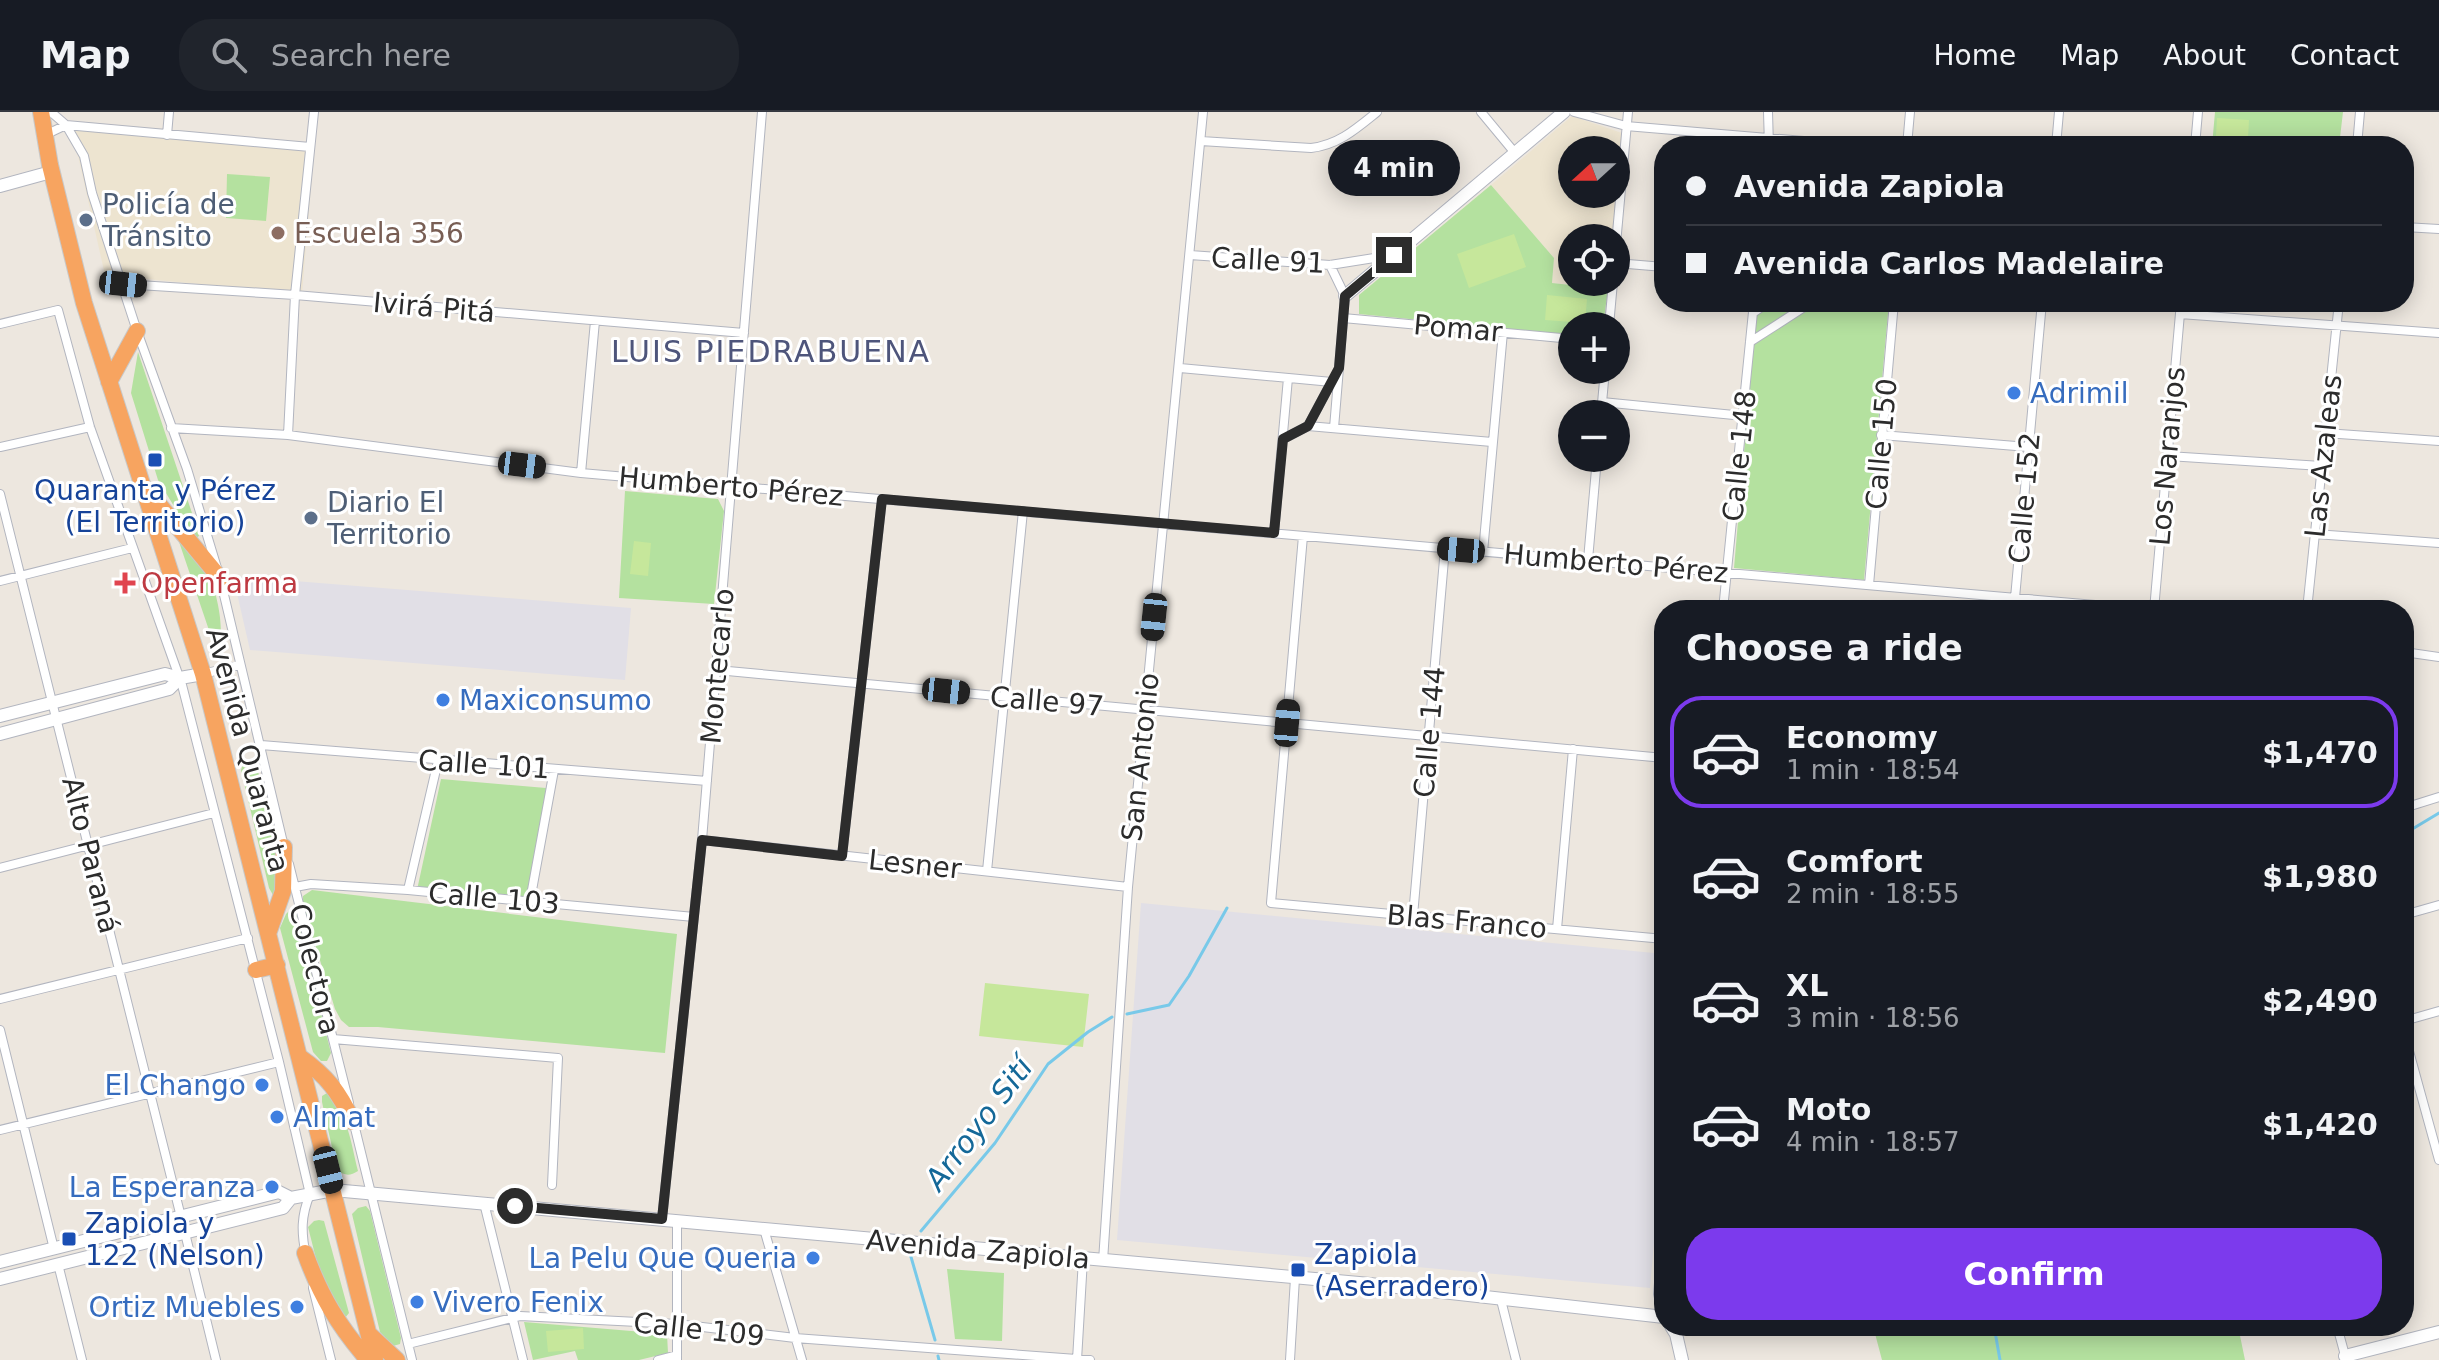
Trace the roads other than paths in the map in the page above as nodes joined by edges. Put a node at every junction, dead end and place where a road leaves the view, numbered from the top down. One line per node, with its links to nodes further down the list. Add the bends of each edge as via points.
1 (41, 112): 19 (highway, Avenida Quaranta)
2 (51, 112): 17 (street)
3 (169, 112): 20 (street)
4 (314, 112): 28 (street)
5 (762, 112): 56 (street, Montecarlo)
6 (1203, 112): 27 (street, San Antonio)
7 (1377, 112): 27 (street, via 1329,146)
8 (1481, 112): 29 (street)
9 (1564, 112): 29 (main road)
10 (1574, 112): 18 (street)
11 (1628, 112): 18 (street)
12 (1768, 112): 22 (street)
13 (1910, 112): 23 (street)
14 (2059, 112): 24 (street)
15 (2198, 112): 25 (street)
16 (2360, 112): 26 (street)
17 (66, 125): 19 (street); 20 (street); 41 (street, Colectora, via 84,156)
18 (1626, 126): 21 (street); 33 (street)
19 (45, 135): 30 (highway, Avenida Quaranta)
20 (167, 135): 28 (street)
21 (1716, 136)
22 (1770, 136)
23 (1908, 136)
24 (2057, 136)
25 (2196, 136)
26 (2358, 136)
27 (1201, 141): 36 (street, San Antonio)
28 (310, 147): 42 (street)
29 (1515, 153): 37 (main road)
30 (51, 168): 31 (main road); 32 (main road); 63 (highway, Avenida Quaranta)
31 (0, 178)
32 (0, 186)
33 (1618, 224)
34 (2414, 228): 35 (street)
35 (2439, 229)
36 (1190, 255): 39 (street, Calle 91); 60 (street, San Antonio)
37 (1394, 255): 39 (street, Calle 91); 43 (main road)
38 (1630, 264): 40 (street)
39 (1330, 265): 43 (street)
40 (1654, 266)
41 (123, 284): 42 (street, Ivirá Pitá); 54 (street, Colectora)
42 (295, 295): 51 (street, Ivirá Pitá); 72 (street)
43 (1345, 296): 50 (street)
44 (1796, 312): 59 (street)
45 (1893, 312): 73 (street, Calle 150)
46 (2041, 312): 78 (street, Calle 152)
47 (2338, 312): 53 (street, Las Azaleas)
48 (1753, 313): 59 (street, Calle 148)
49 (2180, 314): 53 (street); 79 (street, Los Naranjos)
50 (1343, 318): 55 (street, Pomar); 61 (street)
51 (595, 321): 56 (street, Ivirá Pitá); 82 (street)
52 (0, 324): 68 (street, Colectora, via 58,310)
53 (2336, 326): 57 (street); 71 (street, Las Azaleas)
54 (137, 331): 63 (highway); 69 (street, Colectora)
55 (1503, 332): 58 (street, Pomar); 76 (street)
56 (744, 333): 84 (street, Montecarlo)
57 (2439, 333)
58 (1558, 338)
59 (1750, 342): 66 (street, Calle 148)
60 (1180, 368): 62 (street); 88 (street, San Antonio)
61 (1339, 368): 64 (street); 70 (street)
62 (1288, 378): 64 (street); 74 (street)
63 (109, 382): 83 (highway, Avenida Quaranta)
64 (1332, 382): 67 (street)
65 (1630, 405): 66 (street)
66 (1744, 416): 97 (street, Calle 148)
67 (1308, 426): 70 (street); 74 (street)
68 (90, 427): 77 (street); 93 (street, Colectora)
69 (171, 428): 72 (street, Humberto Pérez); 99 (street, Colectora)
70 (1334, 428): 76 (street)
71 (2325, 433): 75 (street); 80 (street, Las Azaleas)
72 (288, 435): 82 (street, Humberto Pérez)
73 (1881, 435): 78 (street); 101 (street, Calle 150)
74 (1283, 439): 89 (street)
75 (2439, 441)
76 (1492, 442): 95 (street)
77 (0, 447)
78 (2028, 447): 102 (street, Calle 152)
79 (2168, 456): 80 (street); 105 (street, Los Naranjos)
80 (2322, 466): 90 (street, Las Azaleas)
81 (1596, 472): 96 (street)
82 (581, 473): 84 (street, Humberto Pérez)
83 (143, 484): 99 (highway); 111 (highway, Avenida Quaranta)
84 (732, 486): 86 (street, Humberto Pérez); 110 (street, Montecarlo)
85 (0, 494): 98 (street, Alto Paraná)
86 (882, 499): 87 (street, Humberto Pérez); 113 (street)
87 (1023, 511): 88 (street, Humberto Pérez); 114 (street)
88 (1165, 524): 89 (street, Humberto Pérez); 116 (street, San Antonio)
89 (1274, 533): 91 (street, Humberto Pérez)
90 (2315, 534): 92 (street); 106 (street, Las Azaleas)
91 (1303, 536): 94 (street, Humberto Pérez); 119 (street)
92 (2439, 543)
93 (132, 548): 98 (street); 112 (street, Colectora)
94 (1445, 548): 95 (street, Humberto Pérez); 121 (street, Calle 144)
95 (1483, 552): 96 (street, Humberto Pérez)
96 (1588, 560): 97 (street, Humberto Pérez)
97 (1727, 573): 101 (street, Humberto Pérez); 103 (street, Calle 148)
98 (20, 576): 100 (street); 115 (street, Alto Paraná)
99 (220, 578): 109 (street, Colectora)
100 (0, 581)
101 (1869, 585): 102 (street, Humberto Pérez)
102 (2015, 598): 104 (street, Humberto Pérez)
103 (1724, 600)
104 (2037, 600)
105 (2154, 600)
106 (2308, 600)
107 (2414, 653): 108 (street)
108 (2439, 657)
109 (239, 665): 111 (street); 122 (street, Colectora)
110 (717, 670): 113 (street, Calle 97); 127 (street, Montecarlo)
111 (203, 674): 112 (main road); 146 (highway, Avenida Quaranta)
112 (180, 678): 115 (main road, via 165,674); 118 (main road, via 169,689); 130 (street, Colectora)
113 (860, 683): 114 (street, Calle 97); 134 (street)
114 (1004, 697): 116 (street, Calle 97); 136 (street)
115 (53, 702): 117 (main road); 118 (street, Alto Paraná)
116 (1144, 710): 119 (street, Calle 97); 138 (street, San Antonio)
117 (0, 716)
118 (57, 718): 120 (main road); 132 (street, Alto Paraná)
119 (1287, 723): 121 (street, Calle 97); 143 (street, Blas Franco, via 1271,903)
120 (0, 734)
121 (1428, 736): 123 (street, Calle 97); 143 (street, Calle 144)
122 (261, 745): 125 (street, Calle 101); 133 (street, Colectora)
123 (1573, 749): 124 (street, Calle 97); 145 (street)
124 (1654, 757)
125 (438, 761): 126 (street, Calle 101); 139 (street)
126 (554, 770): 127 (street, Calle 101); 140 (street)
127 (707, 781): 131 (street, Montecarlo)
128 (2439, 797): 129 (street)
129 (2414, 805)
130 (214, 813): 132 (street); 147 (street, Colectora)
131 (702, 840): 134 (street, Lesner); 144 (street, Montecarlo)
132 (88, 846): 135 (street); 150 (street, Alto Paraná)
133 (284, 847): 137 (street, Colectora); 146 (highway, via 283,891)
134 (842, 856): 136 (street, Lesner)
135 (0, 868)
136 (987, 871): 138 (street, Lesner)
137 (295, 887): 139 (street, Calle 103); 156 (street, Colectora)
138 (1128, 887): 179 (street, San Antonio)
139 (408, 890): 140 (street, Calle 103)
140 (530, 901): 144 (street, Calle 103)
141 (2439, 905): 142 (street)
142 (2414, 912)
143 (1413, 916): 145 (street, Blas Franco)
144 (694, 917): 172 (street, Montecarlo)
145 (1557, 929): 148 (street, Blas Franco)
146 (269, 931): 149 (highway, Avenida Quaranta)
147 (248, 938): 150 (street); 151 (street, Colectora)
148 (1654, 938)
149 (277, 965): 151 (highway); 157 (highway, Avenida Quaranta)
150 (119, 969): 152 (street); 160 (street, Alto Paraná)
151 (256, 970): 158 (street, Colectora)
152 (0, 999)
153 (2439, 1011): 154 (street)
154 (2414, 1018)
155 (0, 1030): 162 (street)
156 (333, 1039): 161 (street, Colectora); 165 (street, via 558,1058)
157 (300, 1057): 161 (highway, via 323,1073); 166 (highway, Avenida Quaranta)
158 (279, 1062): 160 (street); 168 (street, Colectora)
159 (2414, 1069): 164 (street)
160 (150, 1093): 162 (street); 171 (street, Alto Paraná)
161 (353, 1122): 167 (street, Colectora)
162 (23, 1124): 163 (street); 176 (street)
163 (0, 1130)
164 (2439, 1160)
165 (552, 1185)
166 (333, 1190): 167 (main road, Avenida Zapiola); 168 (main road, Avenida Zapiola); 188 (highway, Avenida Quaranta)
167 (371, 1193): 170 (main road, Avenida Zapiola); 193 (street, Colectora)
168 (310, 1194): 169 (main road, Avenida Zapiola); 177 (street, Colectora, via 302,1215)
169 (291, 1198): 171 (main road, Avenida Zapiola, via 279,1192); 175 (main road, Avenida Zapiola, via 283,1208)
170 (484, 1203): 172 (main road, Avenida Zapiola); 185 (street)
171 (181, 1217): 176 (main road, Avenida Zapiola)
172 (662, 1219): 173 (main road, Avenida Zapiola)
173 (677, 1221): 174 (main road, Avenida Zapiola); 187 (street)
174 (764, 1229): 178 (main road, Avenida Zapiola); 192 (street)
175 (185, 1233): 181 (main road, Avenida Zapiola); 199 (street)
176 (54, 1249): 180 (main road, Avenida Zapiola)
177 (305, 1253): 200 (street, Colectora); 201 (highway, via 339,1326)
178 (1083, 1259): 179 (main road, Avenida Zapiola); 197 (street)
179 (1103, 1261): 182 (main road, Avenida Zapiola)
180 (0, 1262)
181 (58, 1264): 183 (main road, Avenida Zapiola); 198 (street)
182 (1295, 1278): 184 (main road, Avenida Zapiola); 210 (street)
183 (0, 1279)
184 (1501, 1300): 186 (main road, Avenida Zapiola); 211 (street)
185 (512, 1316): 187 (street, Calle 109); 193 (street, Calle 109); 205 (street)
186 (1654, 1316)
187 (677, 1324): 192 (street, Calle 109); 195 (street)
188 (368, 1332): 202 (highway, Avenida Quaranta); 203 (highway)
189 (2439, 1332): 196 (main road)
190 (1676, 1336): 212 (main road)
191 (2340, 1336): 196 (street)
192 (795, 1338): 194 (street, Calle 109); 207 (street)
193 (408, 1344): 204 (street, Colectora)
194 (950, 1349): 197 (street, Calle 109); 208 (street)
195 (677, 1358): 206 (street)
196 (2346, 1358)
197 (1076, 1359): 209 (street, Calle 109)
198 (82, 1360)
199 (216, 1360)
200 (331, 1360)
201 (368, 1360)
202 (375, 1360)
203 (397, 1360)
204 (412, 1360)
205 (523, 1360)
206 (658, 1360)
207 (802, 1360)
208 (951, 1360)
209 (1090, 1360)
210 (1290, 1360)
211 (1516, 1360)
212 (1682, 1360)

